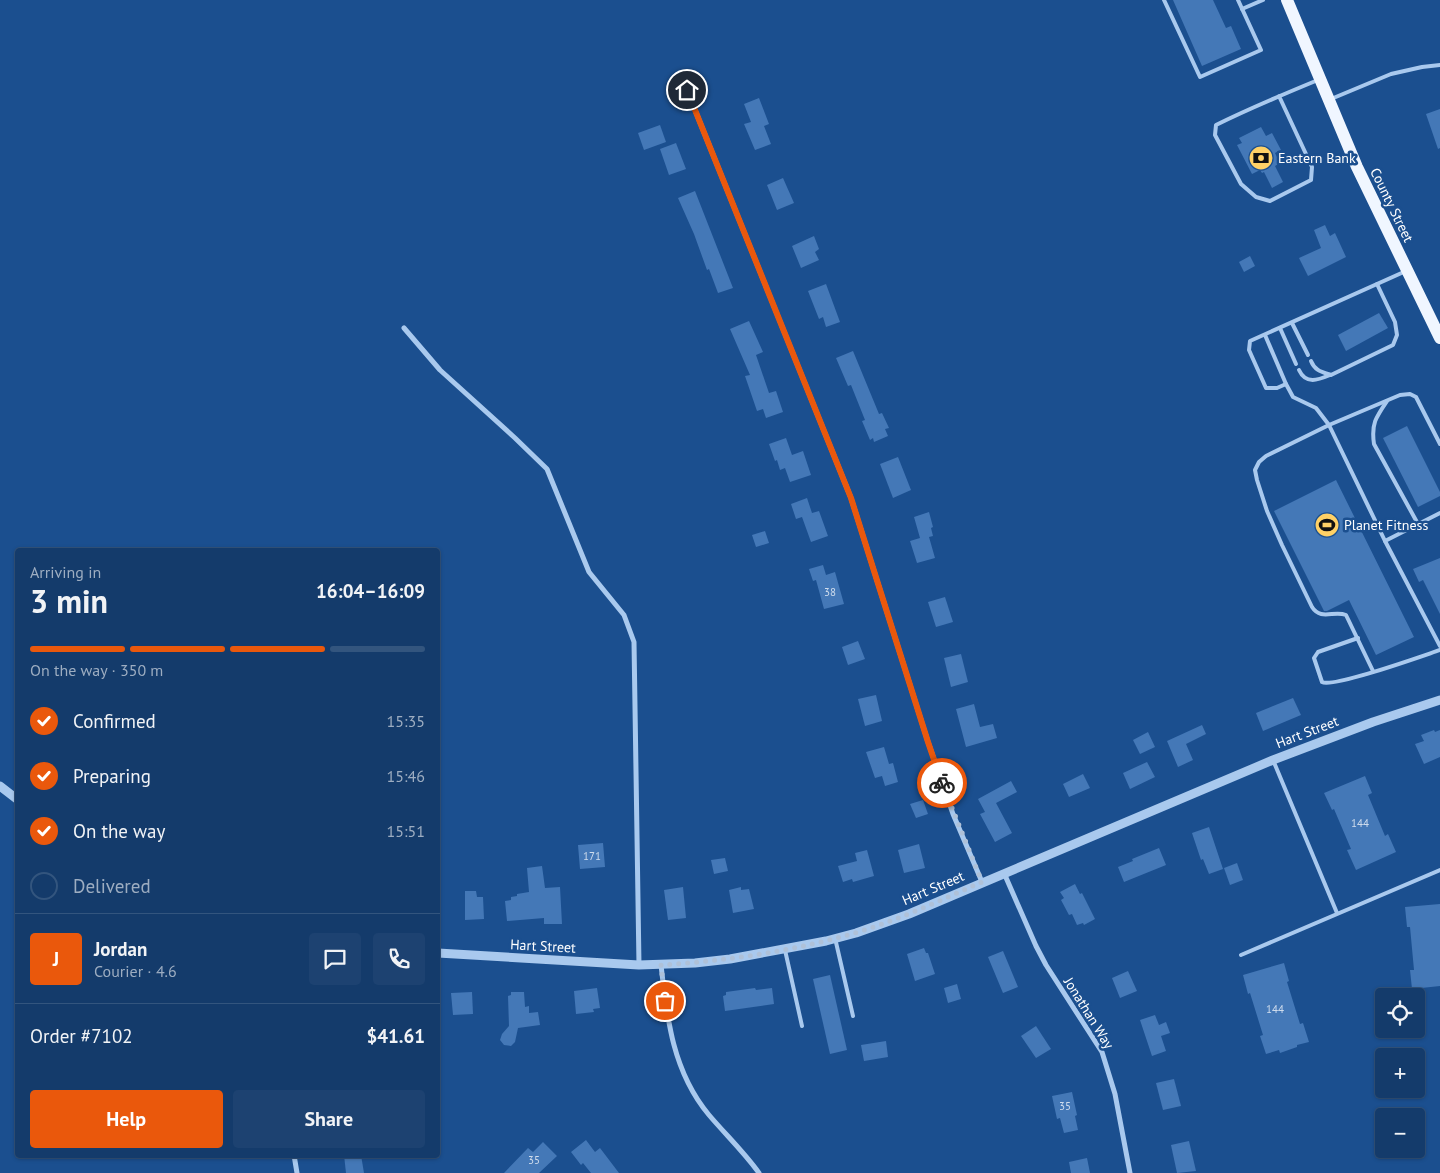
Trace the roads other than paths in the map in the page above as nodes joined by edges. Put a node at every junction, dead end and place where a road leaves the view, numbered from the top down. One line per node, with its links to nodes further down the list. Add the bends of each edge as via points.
1 (1164, 0): 5 (lane, via 1200,78 1260,50)
2 (1238, 0): 5 (lane)
3 (1263, 0): 5 (lane)
4 (1287, 0): 7 (main road, County Street)
5 (1242, 9)
6 (1440, 65): 10 (lane, via 1391,74)
7 (1320, 79): 9 (lane); 10 (main road, County Street)
8 (687, 90): 40 (street, via 851,498 928,742 953,814)
9 (1279, 96): 9 (lane, via 1216,125 1215,135 1241,184 1256,197 1270,201 1311,180 1312,167)
10 (1329, 100): 11 (main road, County Street, via 1356,167)
11 (1407, 271): 12 (lane); 17 (main road, County Street)
12 (1377, 284): 13 (lane); 22 (lane, via 1394,322 1397,335 1393,345)
13 (1292, 323): 15 (lane); 18 (lane)
14 (404, 328): 46 (street, via 440,370 547,469 589,572 624,615 634,642)
15 (1280, 328): 16 (lane); 20 (lane)
16 (1265, 335): 23 (lane); 23 (lane, via 1250,341 1249,350 1266,388)
17 (1440, 338)
18 (1308, 356)
19 (1310, 361): 22 (lane, via 1320,372)
20 (1296, 364)
21 (1299, 370): 22 (lane, via 1308,380 1316,381)
22 (1331, 375)
23 (1286, 384): 25 (lane, via 1293,397 1316,408)
24 (1386, 400): 25 (lane); 26 (lane, via 1400,395 1416,396); 28 (lane, via 1372,429 1374,444)
25 (1329, 425): 29 (lane); 30 (lane, via 1266,456 1255,470 1267,511 1312,607 1320,615 1346,615)
26 (1440, 444)
27 (1440, 513): 28 (lane)
28 (1418, 524): 29 (lane)
29 (1385, 541): 31 (lane)
30 (1358, 638): 33 (lane); 33 (lane, via 1315,654 1322,682 1327,684)
31 (1440, 646)
32 (1440, 650): 33 (lane)
33 (1373, 671)
34 (1440, 700): 35 (street, Hart Street)
35 (1273, 760): 39 (street, Hart Street); 41 (lane)
36 (0, 786): 37 (street)
37 (15, 798)
38 (1440, 870): 41 (lane)
39 (1004, 873): 40 (street, Hart Street); 53 (street, Jonathan Way, via 1046,965 1102,1052 1115,1094)
40 (982, 882): 42 (street, Hart Street, via 883,924)
41 (1337, 913): 45 (lane)
42 (835, 938): 43 (street, Hart Street); 48 (lane)
43 (785, 949): 47 (street, Hart Street, via 730,959); 49 (lane)
44 (440, 953): 46 (street, Hart Street)
45 (1241, 955)
46 (638, 965): 47 (street, Hart Street)
47 (661, 965): 52 (street, via 676,1056 690,1088)
48 (853, 1016)
49 (802, 1026)
50 (294, 1158): 51 (street)
51 (297, 1173)
52 (759, 1173)
53 (1130, 1173)

